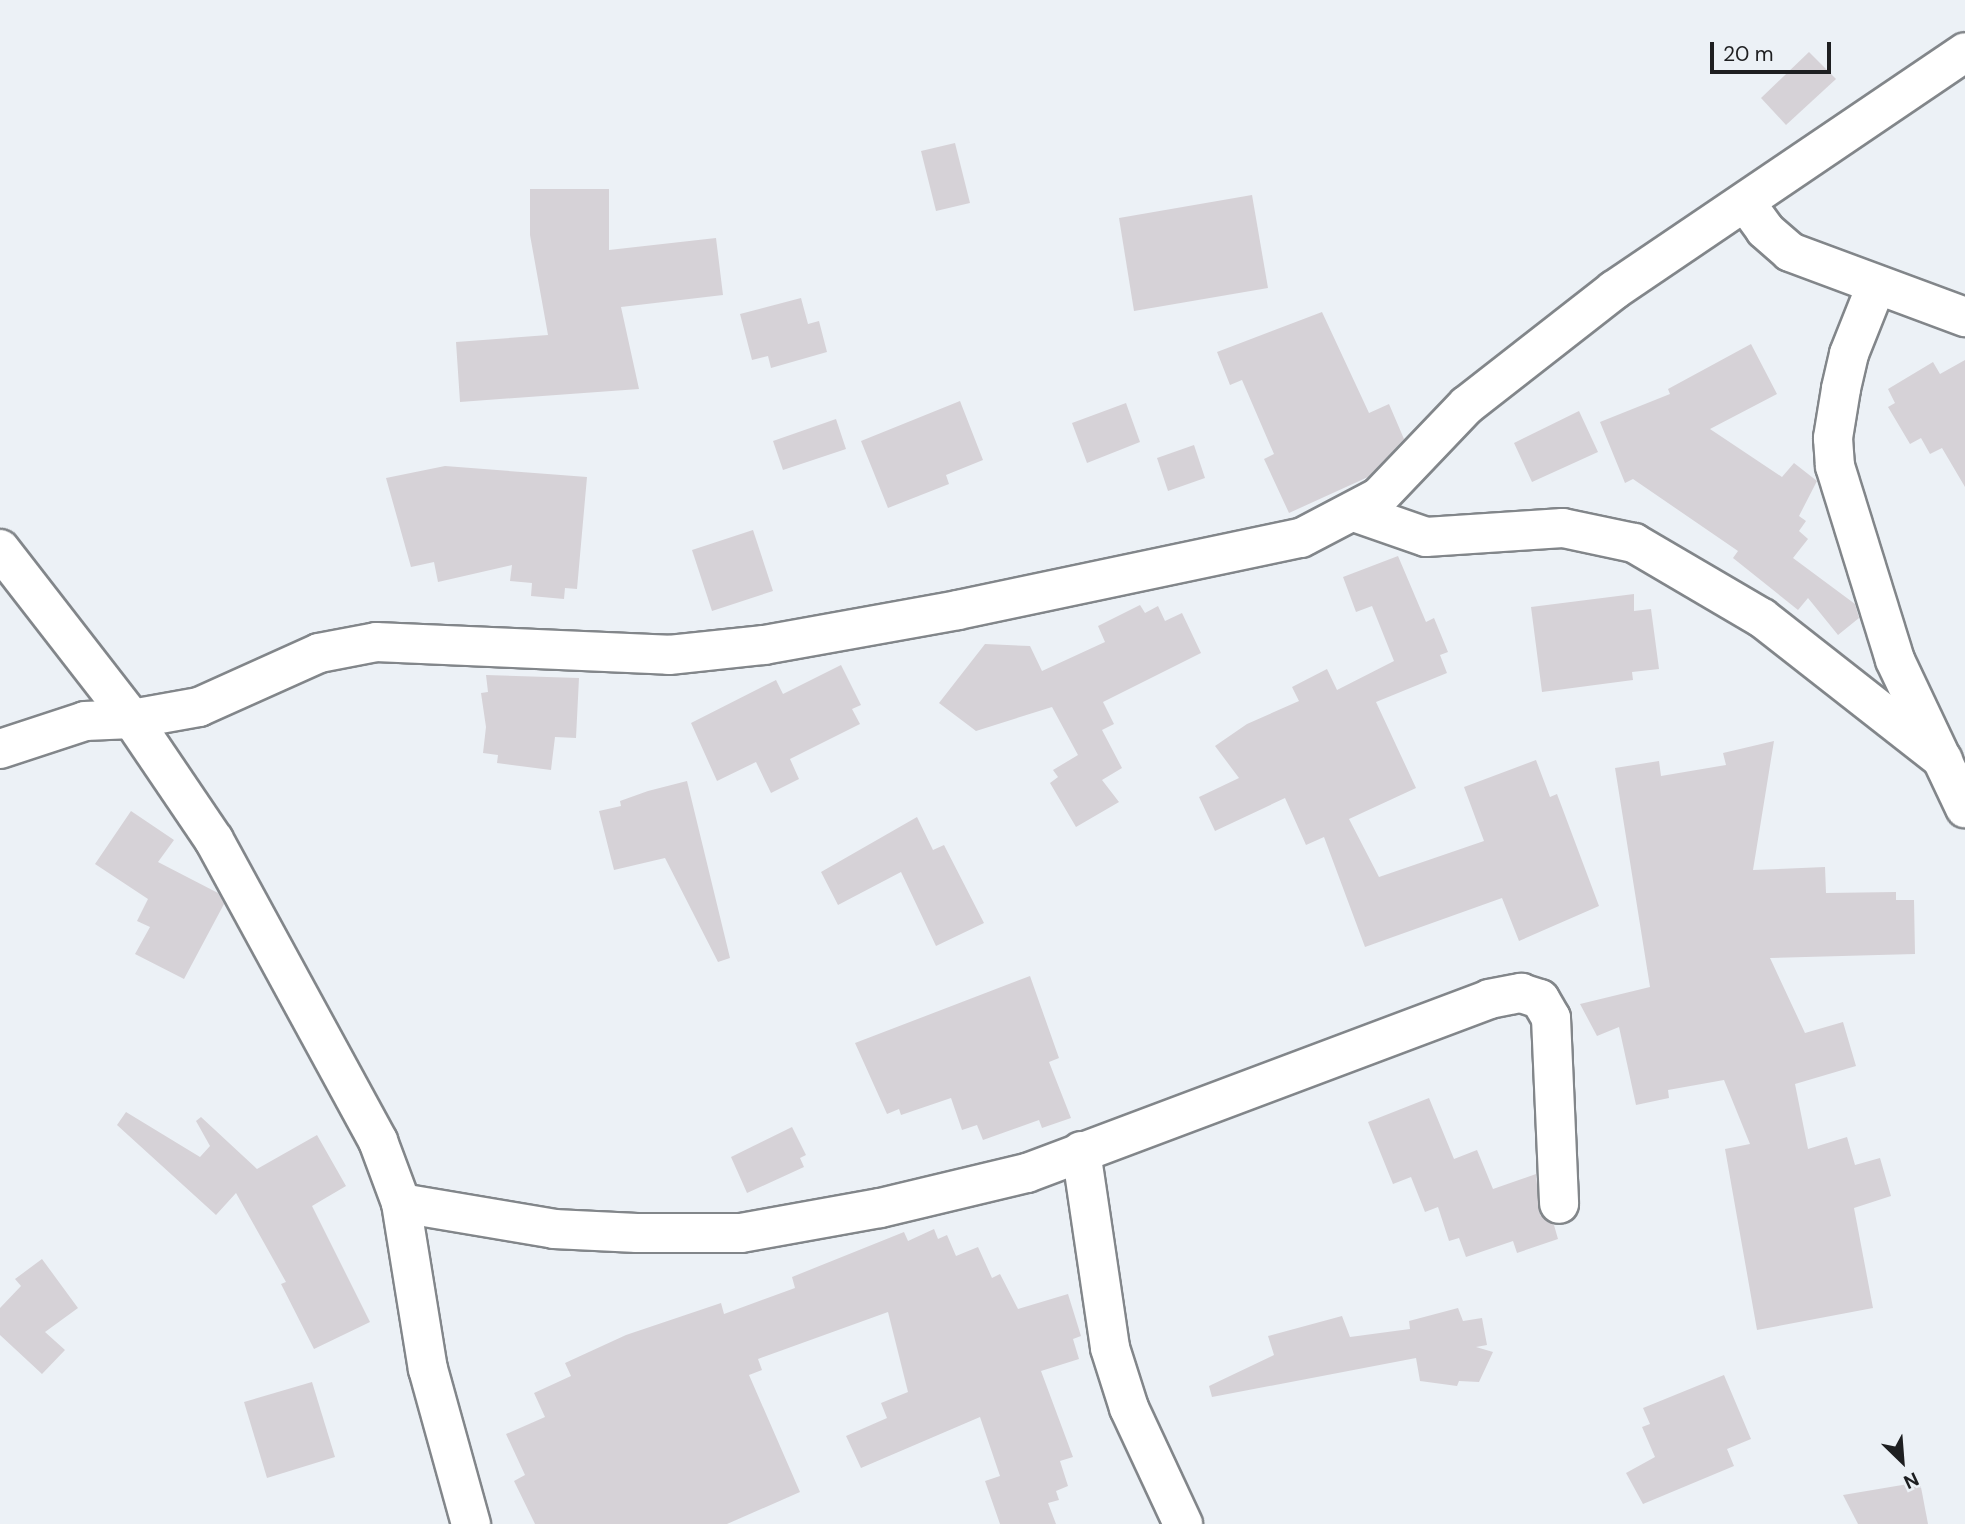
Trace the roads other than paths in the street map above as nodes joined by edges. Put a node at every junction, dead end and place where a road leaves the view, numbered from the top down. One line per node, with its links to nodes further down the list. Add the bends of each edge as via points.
1 (1965, 52): 2 (street)
2 (1745, 202): 3 (street, via 1765,230 1790,252); 5 (street, via 1615,290 1467,404 1379,497)
3 (1876, 286): 4 (street); 9 (street, via 1843,377 1833,438 1835,466 1895,660)
4 (1965, 317)
5 (1357, 513): 7 (street, via 1301,538 958,610 764,645 669,655 376,642 320,653 198,707); 9 (street, via 1426,537 1563,528 1634,543 1762,618)
6 (0, 549): 7 (street)
7 (132, 719): 8 (street, via 85,721); 12 (street, via 214,840 346,1075)
8 (0, 749)
9 (1943, 760): 10 (street)
10 (1965, 808)
11 (1081, 1151): 12 (street, via 1027,1173 880,1208 741,1233 554,1229); 13 (street, via 1489,999 1521,993 1540,999 1551,1018); 15 (street, via 1110,1348 1129,1408)
12 (401, 1203): 14 (street, via 428,1369)
13 (1559, 1204)
14 (471, 1524)
15 (1183, 1524)

